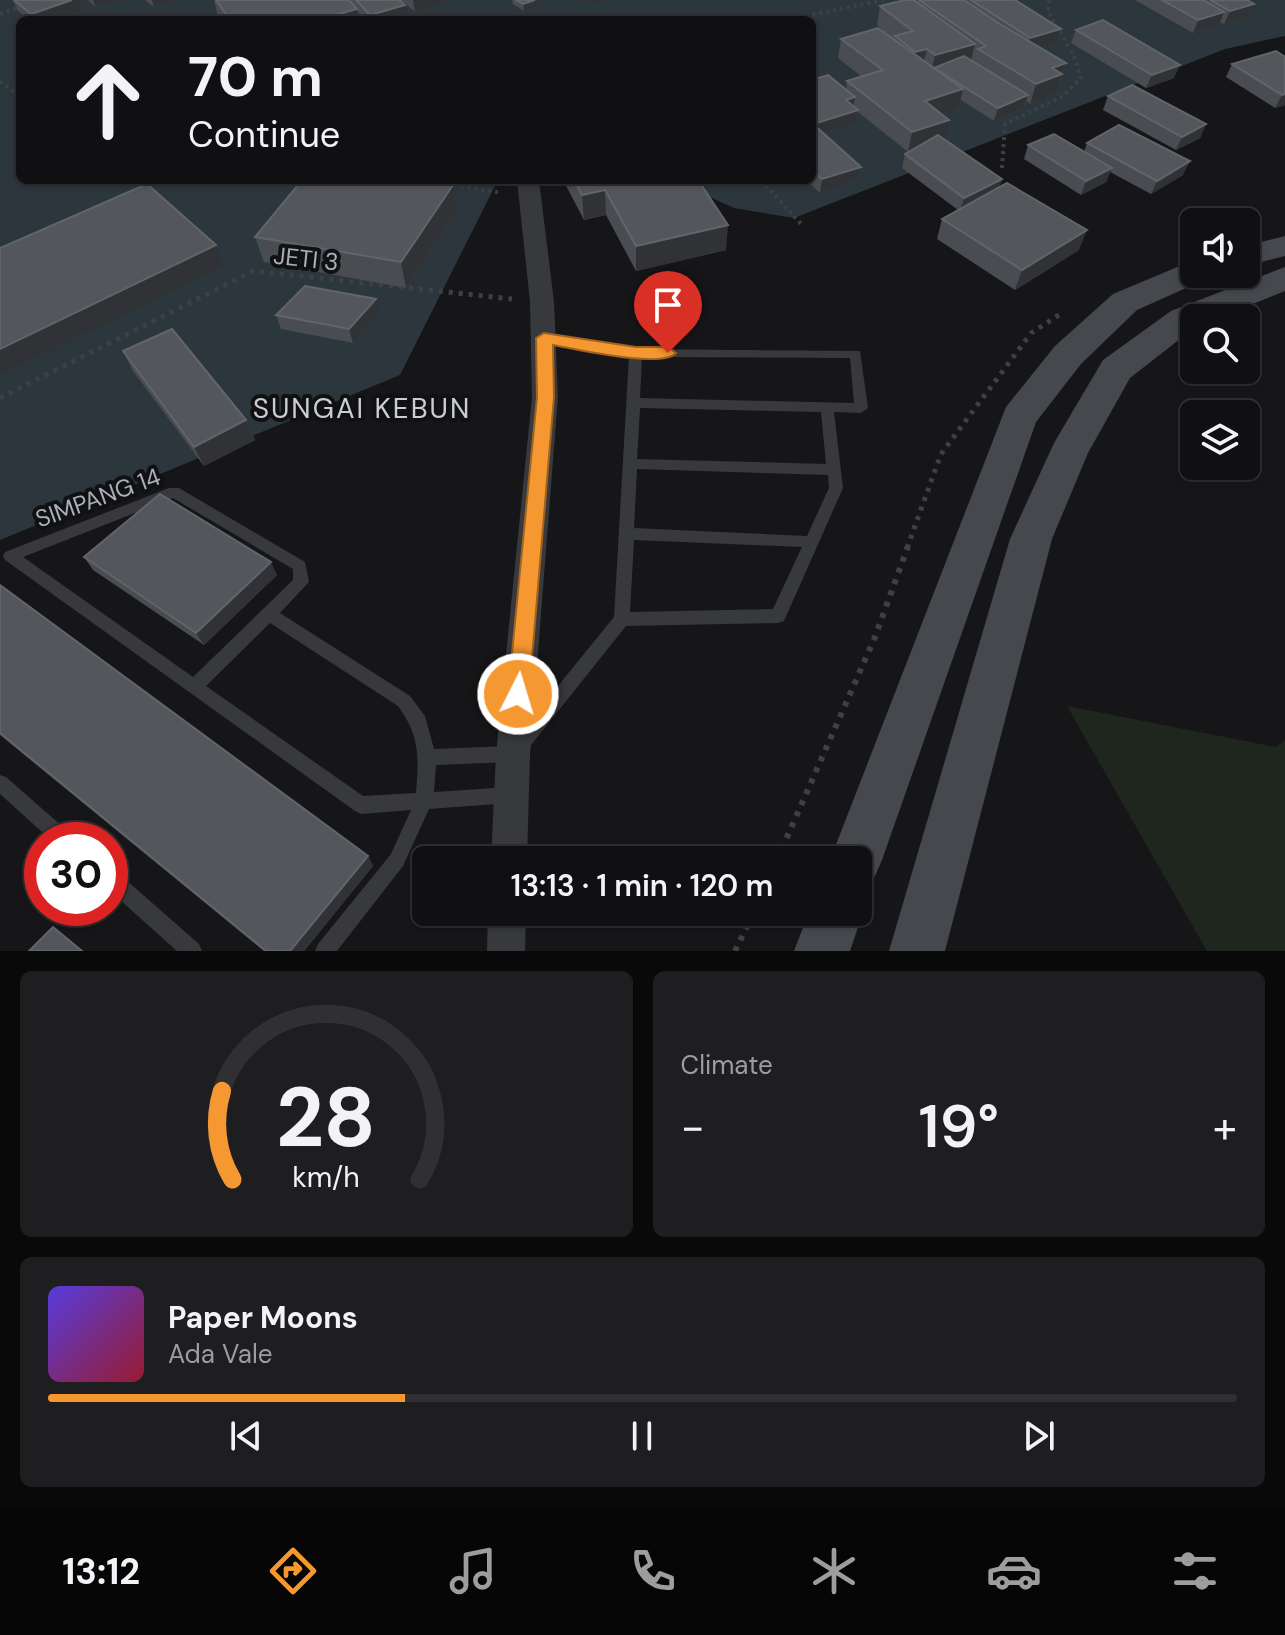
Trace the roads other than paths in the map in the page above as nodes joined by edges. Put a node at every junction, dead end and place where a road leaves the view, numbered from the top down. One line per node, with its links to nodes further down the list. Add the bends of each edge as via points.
1 (530, 188): 6 (street)
2 (1285, 246): 3 (main road)
3 (1260, 252)
4 (1180, 277): 25 (main road, via 1125,302 1068,355 1019,417)
5 (1285, 278): 33 (main road, via 1183,319 1116,369 1068,453 1031,539)
6 (544, 338): 7 (lane); 18 (street, via 545,397)
7 (636, 353): 8 (lane); 9 (lane, via 856,354 861,408)
8 (633, 403): 9 (lane); 10 (lane)
9 (827, 407): 11 (lane)
10 (629, 464): 11 (lane); 12 (lane)
11 (833, 470): 13 (lane, via 836,488)
12 (626, 534): 13 (lane); 16 (lane)
13 (812, 542): 16 (lane, via 778,616)
14 (5, 560): 15 (lane, SIMPANG 14, via 174,492 300,566 301,582); 17 (lane, SIMPANG 14)
15 (269, 614): 17 (lane); 19 (lane, via 404,701 419,721)
16 (622, 619): 18 (lane)
17 (195, 686): 22 (lane, SIMPANG 14, via 361,805)
18 (513, 754): 19 (lane); 21 (street)
19 (428, 757): 22 (lane)
20 (0, 783): 23 (lane)
21 (512, 795): 22 (lane, SIMPANG 14); 24 (street)
22 (424, 801): 30 (lane, via 397,860)
23 (44, 822)
24 (510, 846)
25 (861, 846)
26 (128, 895): 29 (lane)
27 (507, 926): 31 (street)
28 (831, 926): 32 (main road)
29 (192, 951)
30 (325, 951)
31 (506, 951)
32 (822, 951)
33 (917, 951)

